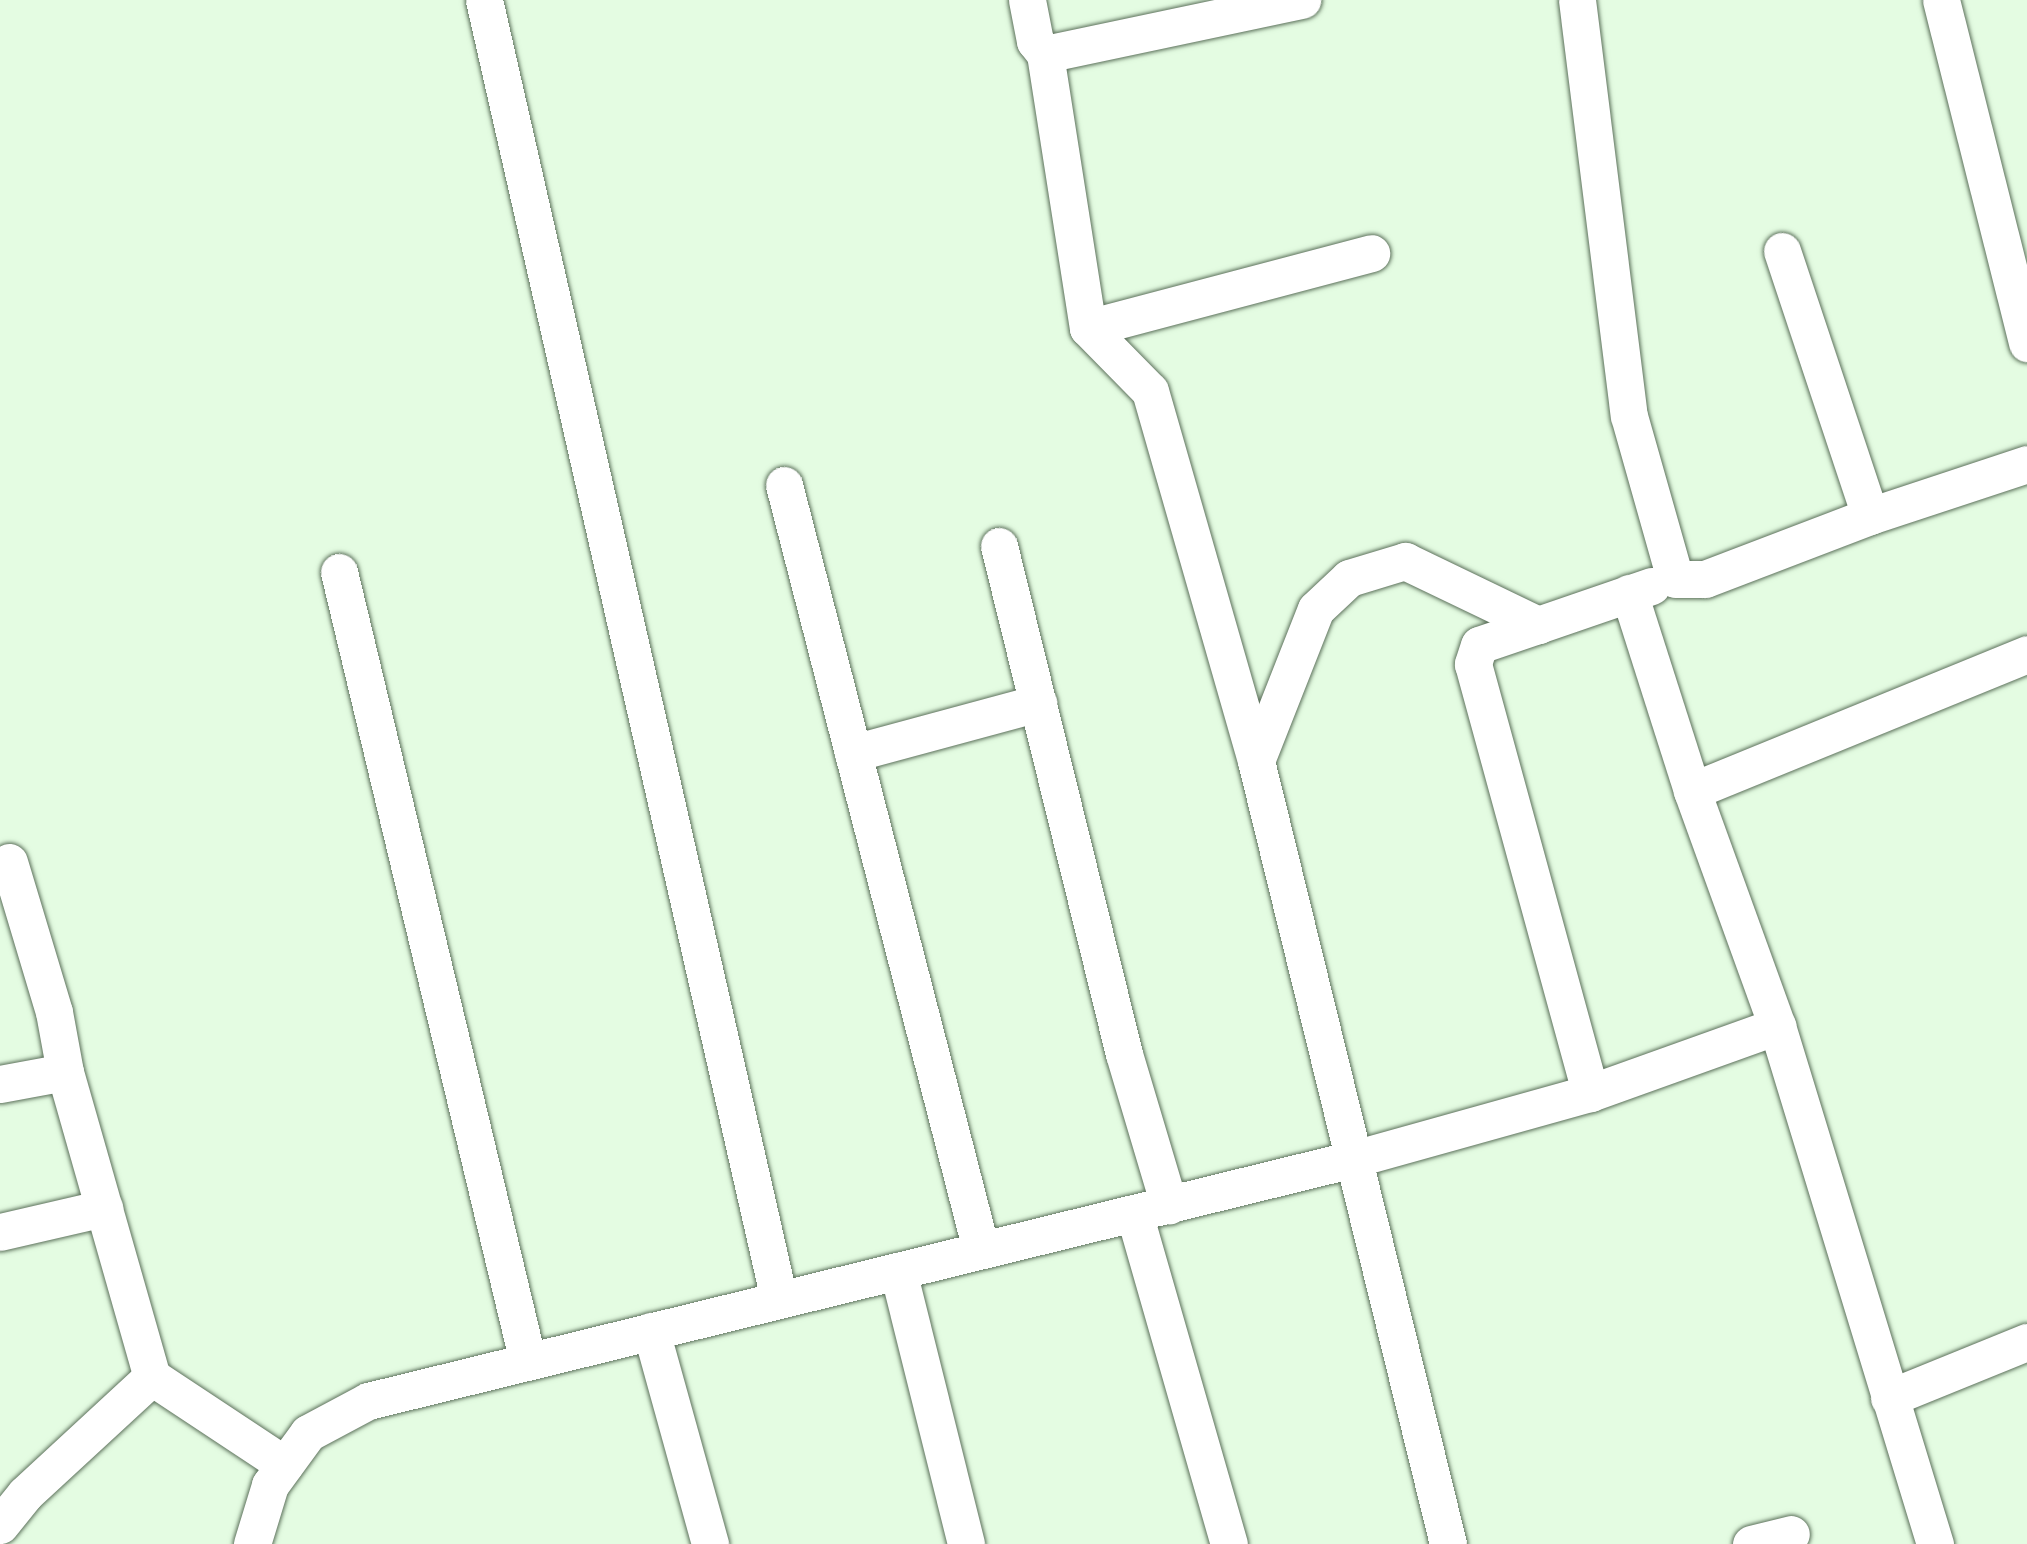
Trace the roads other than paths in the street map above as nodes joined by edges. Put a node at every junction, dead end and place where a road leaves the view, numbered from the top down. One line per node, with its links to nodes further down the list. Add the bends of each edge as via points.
1 (484, 0): 36 (street)
2 (1027, 0): 6 (street, via 1035,41)
3 (1302, 0): 6 (street)
4 (1577, 0): 16 (street, via 1629,415)
5 (1941, 0): 10 (street)
6 (1045, 54): 9 (street)
7 (1782, 251): 13 (street)
8 (1371, 253): 9 (street)
9 (1088, 328): 22 (street, via 1150,391)
10 (2027, 343)
11 (2027, 464): 13 (street)
12 (784, 485): 21 (street)
13 (1870, 516): 16 (street, via 1704,579)
14 (999, 546): 20 (street)
15 (339, 572): 39 (street)
16 (1675, 579): 17 (street)
17 (1629, 593): 18 (street); 23 (street)
18 (1538, 625): 22 (street, via 1405,561 1349,578 1316,609); 28 (street, via 1479,645 1474,664)
19 (2027, 654): 23 (street)
20 (1038, 703): 21 (street); 30 (street, via 1124,1054)
21 (853, 753): 34 (street)
22 (1256, 761): 29 (street)
23 (1692, 790): 25 (street)
24 (9, 862): 26 (street, via 54,1012)
25 (1777, 1026): 28 (street); 41 (street)
26 (65, 1072): 27 (street); 31 (street)
27 (0, 1084)
28 (1590, 1093): 29 (street)
29 (1357, 1158): 30 (street); 49 (street)
30 (1169, 1205): 32 (street)
31 (104, 1208): 33 (street); 40 (street)
32 (1133, 1213): 34 (street); 48 (street)
33 (0, 1233)
34 (981, 1250): 35 (street)
35 (898, 1271): 36 (street); 47 (street)
36 (779, 1300): 37 (street)
37 (650, 1331): 39 (street); 46 (street)
38 (2027, 1342): 41 (street)
39 (528, 1362): 42 (street, via 368,1401 308,1433)
40 (152, 1377): 42 (street); 43 (street, via 24,1494)
41 (1889, 1398): 51 (street)
42 (285, 1465): 45 (street, via 270,1485)
43 (0, 1525)
44 (1791, 1534): 50 (street)
45 (252, 1544)
46 (710, 1544)
47 (966, 1544)
48 (1229, 1544)
49 (1448, 1544)
50 (1751, 1544)
51 (1935, 1544)

